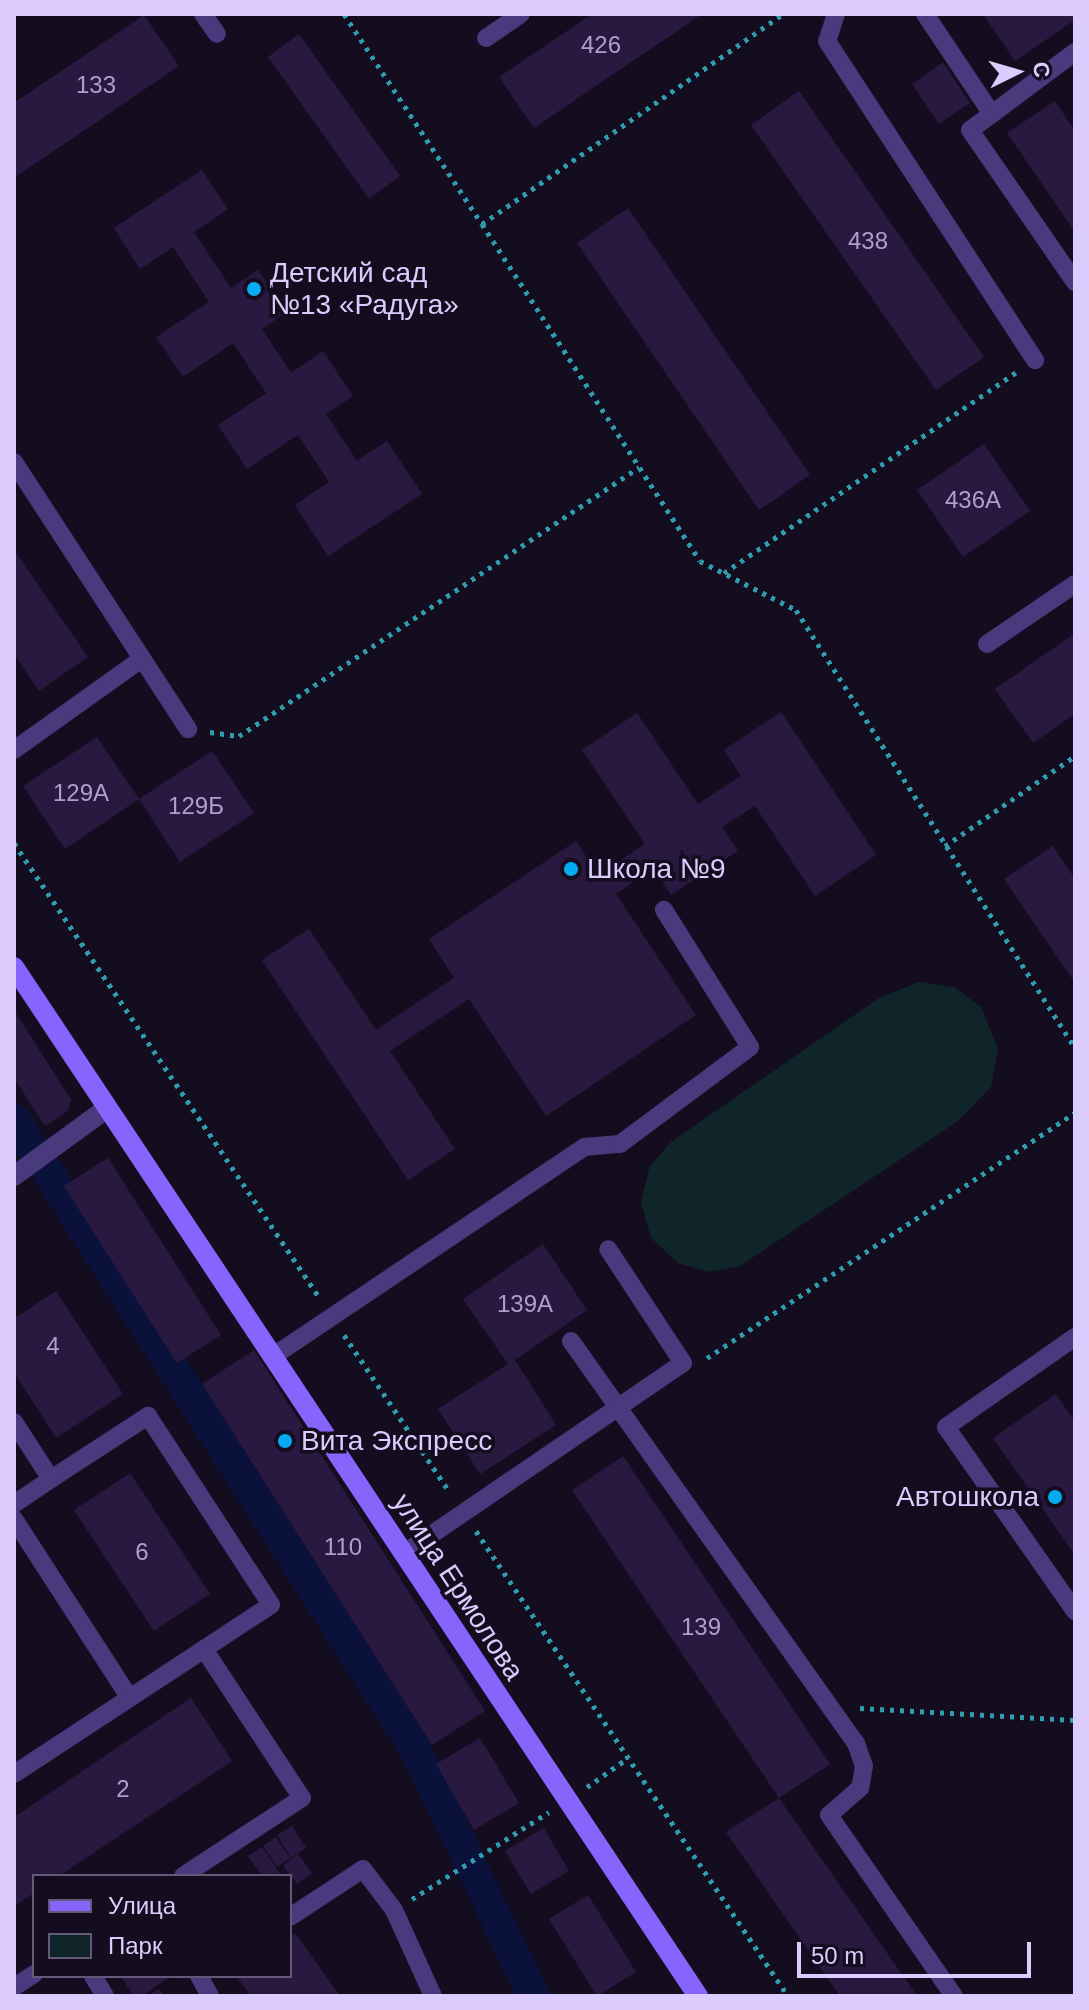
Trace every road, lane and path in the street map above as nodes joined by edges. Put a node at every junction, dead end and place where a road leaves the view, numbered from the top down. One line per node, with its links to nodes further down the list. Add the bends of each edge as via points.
1 (203, 14): 7 (lane)
2 (344, 14): 11 (path)
3 (521, 14): 8 (lane)
4 (783, 14): 11 (path)
5 (836, 14): 13 (lane, via 827,41)
6 (925, 14): 10 (lane)
7 (217, 34)
8 (486, 38)
9 (1075, 52): 10 (lane)
10 (992, 114): 12 (lane, via 970,130)
11 (482, 224): 15 (path)
12 (1075, 282)
13 (1035, 360): 16 (path)
14 (14, 462): 19 (lane)
15 (639, 467): 16 (path, via 700,561); 20 (path, via 239,736)
16 (724, 573): 24 (path, via 796,610)
17 (1075, 584): 18 (lane)
18 (987, 644)
19 (140, 660): 20 (lane); 21 (lane)
20 (188, 729)
21 (14, 750)
22 (1075, 756): 24 (path)
23 (14, 843): 32 (path)
24 (945, 846): 27 (path)
25 (664, 910): 32 (lane, via 750,1047 620,1144 584,1147)
26 (14, 967): 28 (street, улица Ермолова)
27 (1075, 1048)
28 (106, 1109): 30 (street); 35 (street, улица Ермолова)
29 (1075, 1113): 36 (path, via 711,1357)
30 (16, 1175)
31 (608, 1249): 36 (lane)
32 (331, 1316): 35 (lane); 41 (path)
33 (1075, 1337): 44 (lane, via 946,1427)
34 (571, 1341): 37 (lane)
35 (272, 1357): 43 (street, улица Ермолова)
36 (683, 1363): 37 (lane)
37 (618, 1407): 41 (lane); 47 (lane)
38 (14, 1422): 39 (lane)
39 (51, 1479): 40 (lane); 45 (lane, via 148,1416 271,1605)
40 (14, 1504)
41 (463, 1512): 43 (lane); 62 (path)
42 (14, 1519): 46 (lane)
43 (403, 1554): 61 (street, улица Ермолова)
44 (1075, 1611)
45 (204, 1649): 46 (lane); 51 (lane, via 302,1798)
46 (130, 1698): 49 (lane)
47 (830, 1707): 48 (path); 63 (lane, via 856,1743 864,1766 860,1788 829,1815)
48 (1075, 1720)
49 (14, 1774)
50 (477, 1858): 52 (path)
51 (186, 1874)
52 (394, 1910): 53 (lane, via 363,1869); 60 (lane)
53 (292, 1916)
54 (32, 1975): 57 (lane)
55 (94, 1978): 58 (lane)
56 (200, 1978): 59 (lane)
57 (14, 1987)
58 (105, 1996)
59 (210, 1996)
60 (433, 1996)
61 (698, 1996)
62 (788, 1996)
63 (954, 1996)

